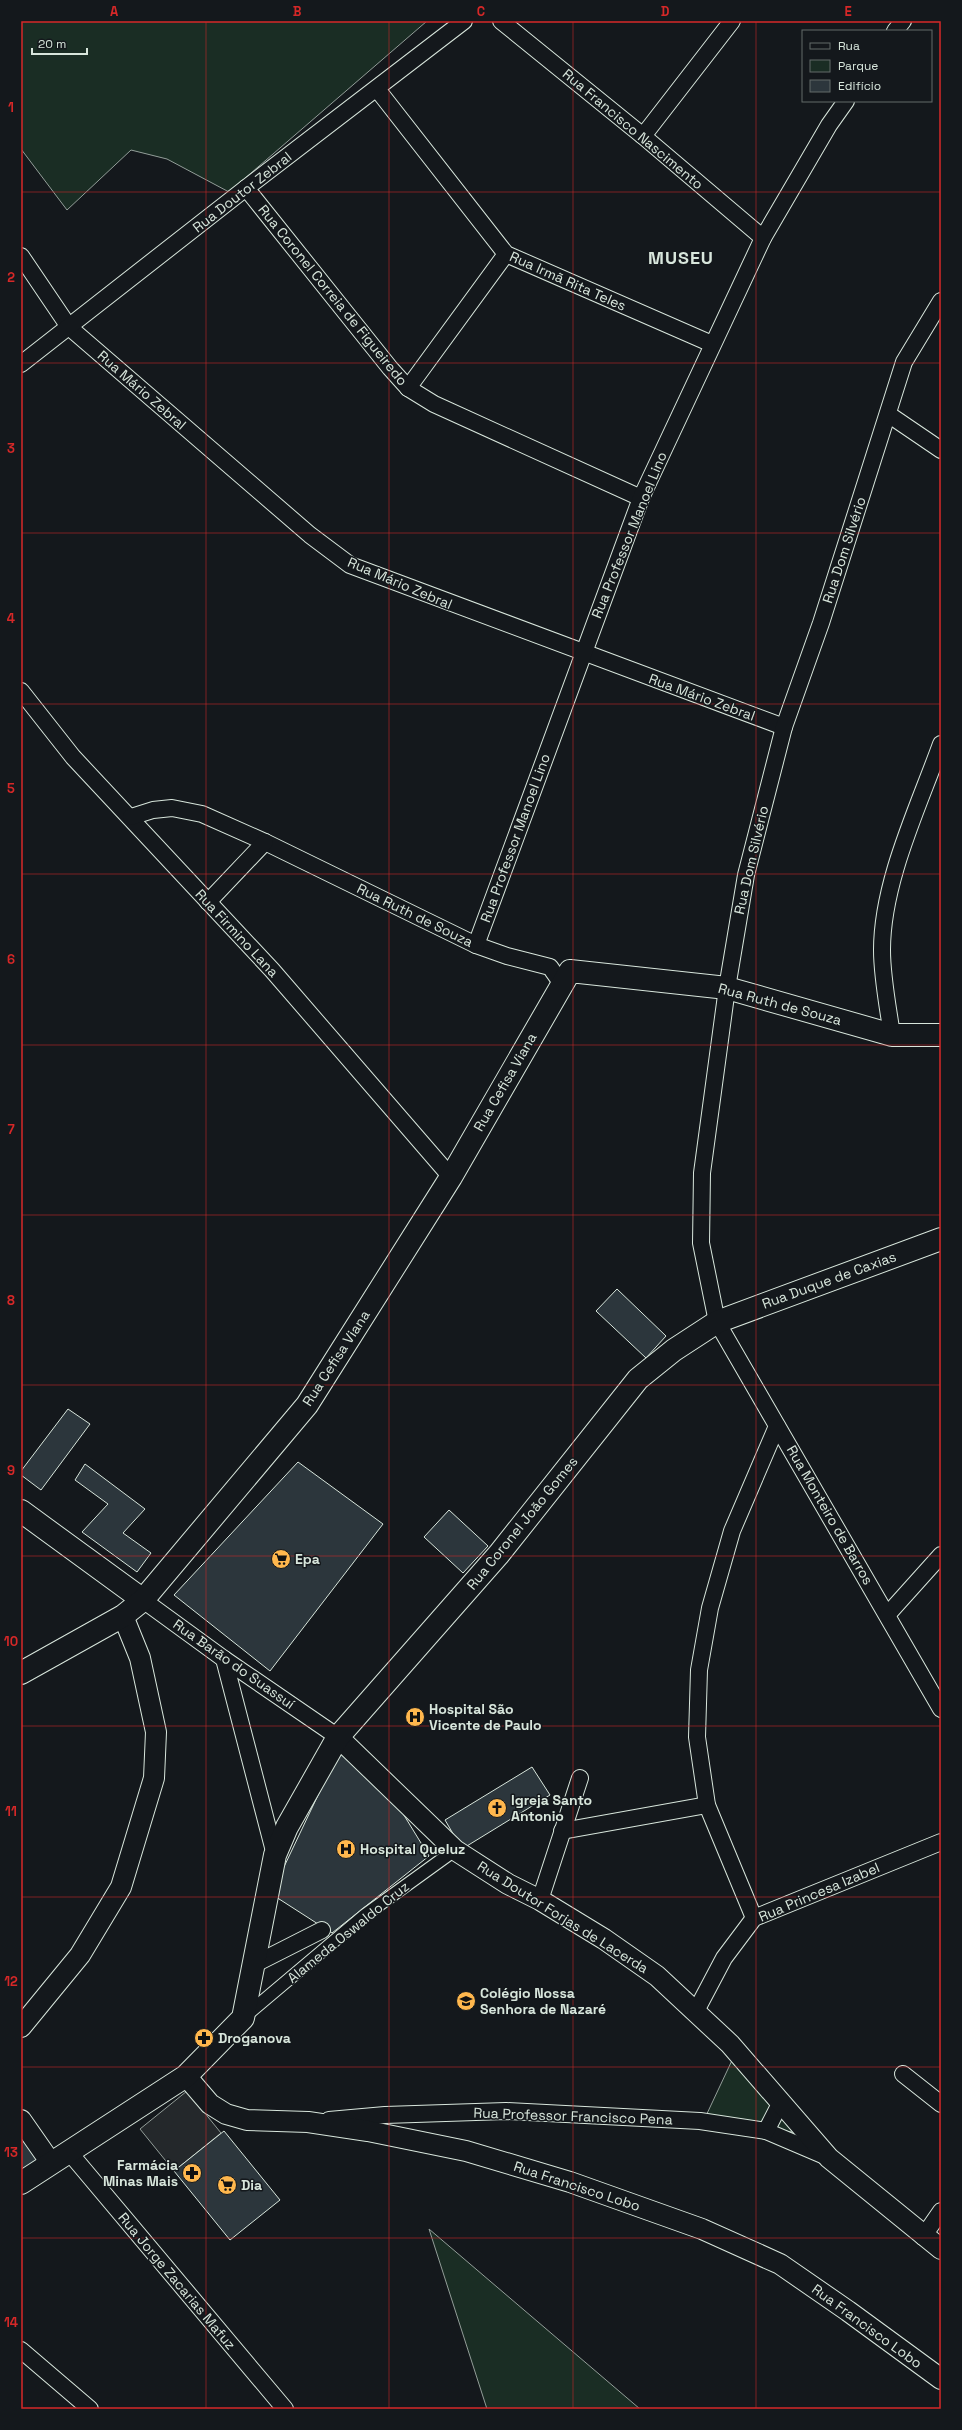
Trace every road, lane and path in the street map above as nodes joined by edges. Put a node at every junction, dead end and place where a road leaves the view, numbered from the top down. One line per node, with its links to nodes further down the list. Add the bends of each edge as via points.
1 (464, 21): 6 (street, Rua Doutor Zebral)
2 (501, 21): 8 (street, Rua Francisco Nascimento)
3 (732, 21): 8 (street)
4 (903, 21): 5 (street)
5 (896, 30)
6 (378, 89): 9 (street, Rua Doutor Zebral); 11 (street, Rua Irmã Rita Teles)
7 (845, 102): 10 (street, Rua Professor Manoel Lino)
8 (643, 136): 10 (street, Rua Francisco Nascimento)
9 (246, 188): 14 (street, Rua Doutor Zebral); 17 (street, Rua Coronel Correia de Figueiredo)
10 (763, 238): 15 (street, Rua Professor Manoel Lino)
11 (506, 254): 15 (street, Rua Irmã Rita Teles); 17 (street)
12 (21, 256): 14 (street, Rua Mário Zebral)
13 (941, 301): 18 (street, Rua Dom Silvério, via 904,362)
14 (69, 327): 16 (street, Rua Doutor Zebral); 21 (street, Rua Mário Zebral, via 310,535 350,565)
15 (712, 344): 20 (street, Rua Professor Manoel Lino)
16 (21, 364)
17 (408, 388): 20 (street, Rua Coronel Correia de Figueiredo, via 434,404)
18 (888, 414): 19 (street); 23 (street, Rua Dom Silvério, via 821,623)
19 (941, 450)
20 (641, 498): 21 (street, Rua Professor Manoel Lino)
21 (582, 653): 23 (street, Rua Mário Zebral); 28 (street, Rua Professor Manoel Lino)
22 (21, 691): 25 (street, Rua Firmino Lana, via 73,757)
23 (784, 727): 30 (street, Rua Dom Silvério, via 746,875)
24 (941, 744): 31 (street, via 897,867 886,911 882,951)
25 (131, 818): 26 (street, Rua Ruth de Souza, via 153,810 172,808 202,814); 27 (street, Rua Firmino Lana)
26 (265, 842): 27 (street); 28 (street, Rua Ruth de Souza)
27 (208, 902): 33 (street, Rua Firmino Lana, via 272,970)
28 (476, 945): 29 (street, Rua Ruth de Souza, via 550,967)
29 (566, 978): 30 (main road, Rua Ruth de Souza); 33 (main road, Rua Cefisa Viana)
30 (727, 988): 31 (main road, Rua Ruth de Souza); 35 (street, Rua Dom Silvério, via 702,1174 701,1243)
31 (892, 1035): 32 (main road, Rua Ruth de Souza)
32 (941, 1035)
33 (451, 1177): 39 (main road, Rua Cefisa Viana, via 307,1405)
34 (941, 1239): 35 (main road, Rua Duque de Caxias)
35 (717, 1322): 36 (street, Rua Monteiro de Barros); 44 (main road, Rua Coronel João Gomes, via 674,1350 638,1379 499,1554)
36 (777, 1426): 40 (street, Rua Monteiro de Barros); 46 (street, via 732,1531 710,1608 699,1670 697,1737)
37 (21, 1511): 39 (main road, Rua Barão do Suassuí)
38 (941, 1555): 40 (street)
39 (132, 1604): 41 (street, Rua Barão do Suassuí); 42 (main road, Rua Cefisa Viana); 57 (street, via 140,1658 156,1732 154,1778 121,1887 80,1955)
40 (888, 1614): 43 (street, Rua Monteiro de Barros)
41 (224, 1659): 44 (street, Rua Barão do Suassuí); 50 (street)
42 (21, 1673)
43 (941, 1709)
44 (338, 1736): 49 (street, Rua Doutor Forjas de Lacerda); 50 (main road, Rua Coronel João Gomes, via 287,1827)
45 (580, 1778): 47 (street)
46 (707, 1805): 47 (street); 52 (street)
47 (562, 1831): 51 (street)
48 (941, 1842): 52 (street, Rua Princesa Izabel)
49 (455, 1850): 51 (street, Rua Doutor Forjas de Lacerda, via 508,1884); 56 (street, Alameda Oswaldo Cruz, via 365,1915)
50 (276, 1855): 54 (main road, Rua Coronel João Gomes)
51 (540, 1900): 55 (street, Rua Doutor Forjas de Lacerda, via 604,1939 657,1976)
52 (754, 1918): 55 (street, Rua Princesa Izabel, via 724,1958)
53 (322, 1930): 54 (street, Alameda Oswaldo Cruz)
54 (253, 1965): 56 (main road, Rua Coronel João Gomes)
55 (696, 2011): 60 (street, Rua Doutor Forjas de Lacerda, via 730,2044)
56 (243, 2018): 59 (main road)
57 (21, 2027)
58 (903, 2074): 61 (street)
59 (186, 2076): 63 (street, Rua Francisco Lobo, via 210,2104 226,2114 247,2120); 65 (main road)
60 (781, 2102): 64 (street); 66 (street, Rua Doutor Forjas de Lacerda)
61 (941, 2104)
62 (21, 2120): 65 (street)
63 (308, 2122): 64 (street, Rua Professor Francisco Pena, via 385,2114 506,2111 700,2121); 72 (street, Rua Francisco Lobo, via 466,2151 570,2182 702,2229 780,2264)
64 (766, 2130): 66 (street, Rua Professor Francisco Pena)
65 (60, 2158): 67 (main road); 74 (street, Rua Jorge Zacarias Mafuz)
66 (829, 2158): 69 (street, Rua Doutor Forjas de Lacerda)
67 (21, 2183)
68 (941, 2211): 69 (street)
69 (923, 2237): 70 (street, Rua Doutor Forjas de Lacerda)
70 (941, 2249)
71 (21, 2350): 73 (street)
72 (941, 2380)
73 (90, 2409)
74 (285, 2409)

